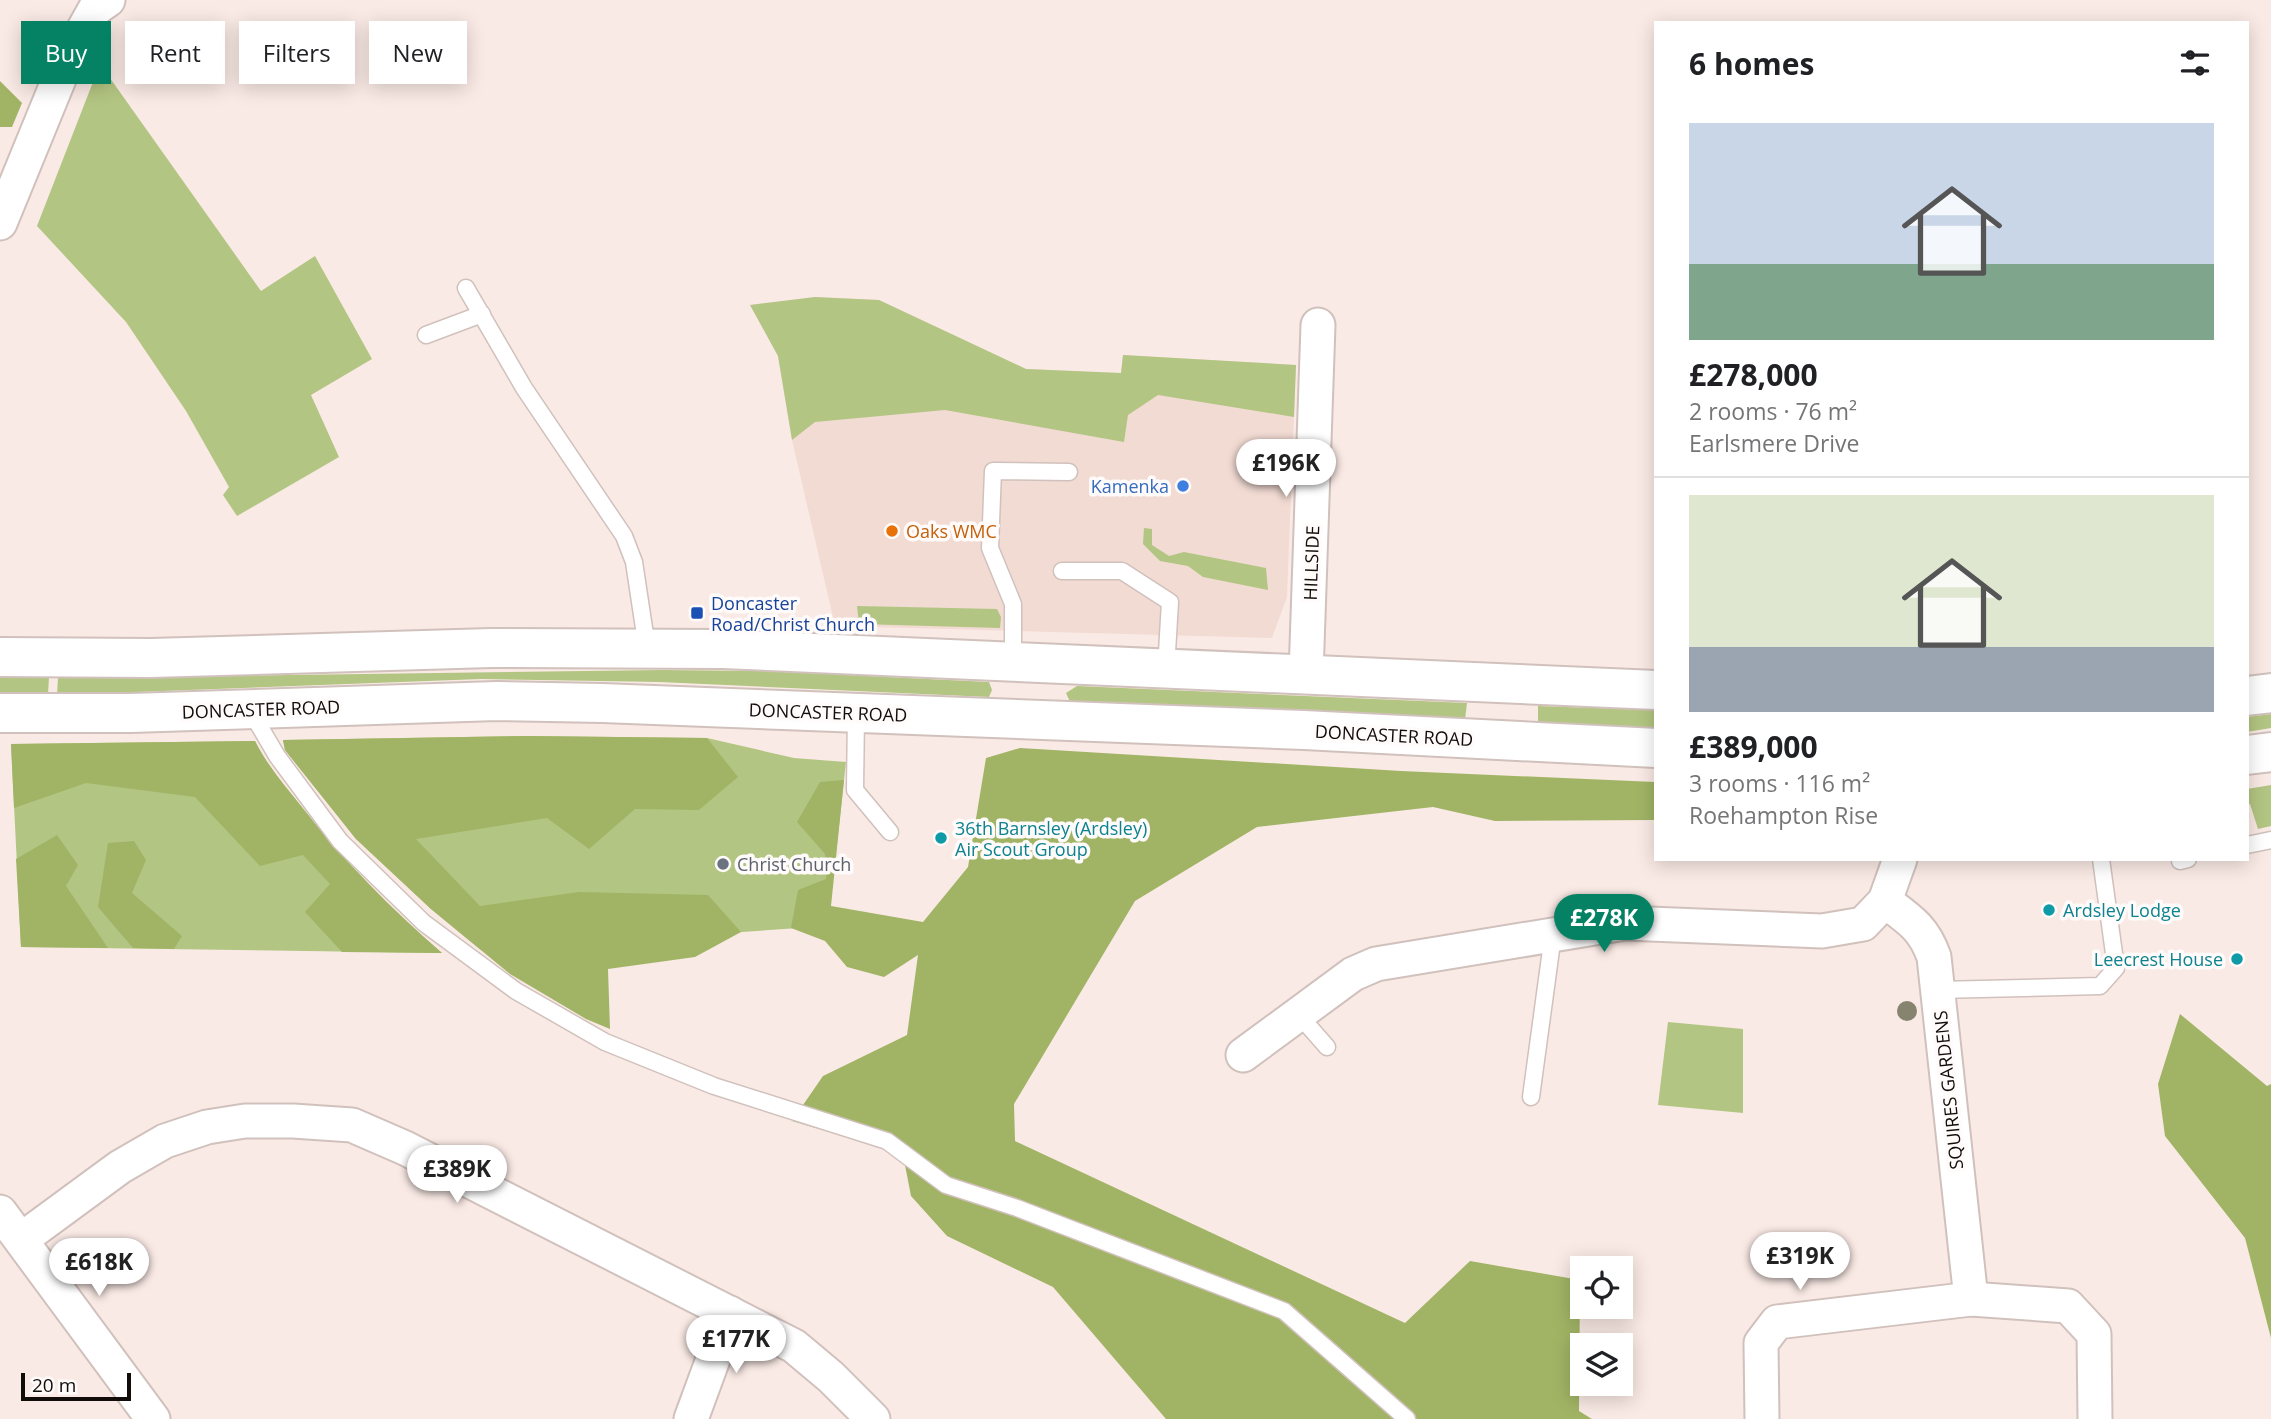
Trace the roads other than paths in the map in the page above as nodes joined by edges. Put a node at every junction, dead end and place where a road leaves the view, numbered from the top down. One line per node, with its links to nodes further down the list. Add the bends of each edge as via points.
1 (108, 0): 2 (street, via 95,9 68,57)
2 (0, 223)
3 (466, 288): 4 (lane)
4 (482, 314): 6 (lane); 9 (lane, via 524,388 624,536 634,562)
5 (1318, 325): 13 (street, HILLSIDE)
6 (426, 335)
7 (1069, 472): 11 (lane, via 993,471 990,548 1013,604)
8 (1062, 571): 12 (lane, via 1122,571 1170,602)
9 (647, 648): 10 (highway); 11 (highway)
10 (0, 657)
11 (1023, 663): 12 (highway); 20 (highway)
12 (1166, 669): 13 (highway)
13 (1307, 675): 14 (highway)
14 (1654, 690)
15 (2271, 693): 16 (highway)
16 (2249, 696)
17 (249, 709): 18 (highway, DONCASTER ROAD); 19 (highway, DONCASTER ROAD, via 497,701); 43 (lane, via 277,757 340,841 424,923 516,991 606,1042 714,1086 887,1141 946,1185 1284,1311)
18 (0, 713)
19 (856, 714): 20 (highway, DONCASTER ROAD); 24 (lane, via 855,790)
20 (1031, 719): 21 (highway, DONCASTER ROAD)
21 (1654, 748)
22 (2271, 752): 23 (highway)
23 (2249, 755)
24 (890, 832)
25 (2271, 839): 26 (lane)
26 (2249, 844)
27 (1899, 861): 29 (street)
28 (2101, 861): 31 (lane, via 2116,968 2100,986)
29 (1885, 901): 30 (street, via 1863,924 1822,931 1625,923); 31 (street, SQUIRES GARDENS, via 1927,938)
30 (1553, 935): 32 (street, via 1376,964 1353,974); 35 (lane)
31 (1938, 990): 38 (street, SQUIRES GARDENS)
32 (1298, 1014): 33 (lane); 34 (street)
33 (1327, 1047)
34 (1244, 1055)
35 (1531, 1097)
36 (0, 1212): 37 (street)
37 (22, 1240): 39 (street, via 120,1167 165,1141 245,1121 352,1125); 40 (street)
38 (1971, 1299): 44 (street, via 1777,1322 1761,1343); 45 (street, via 2068,1306 2094,1334)
39 (730, 1313): 41 (street); 42 (street, via 794,1346)
40 (153, 1419)
41 (691, 1419)
42 (873, 1419)
43 (1407, 1419)
44 (1762, 1419)
45 (2095, 1419)

